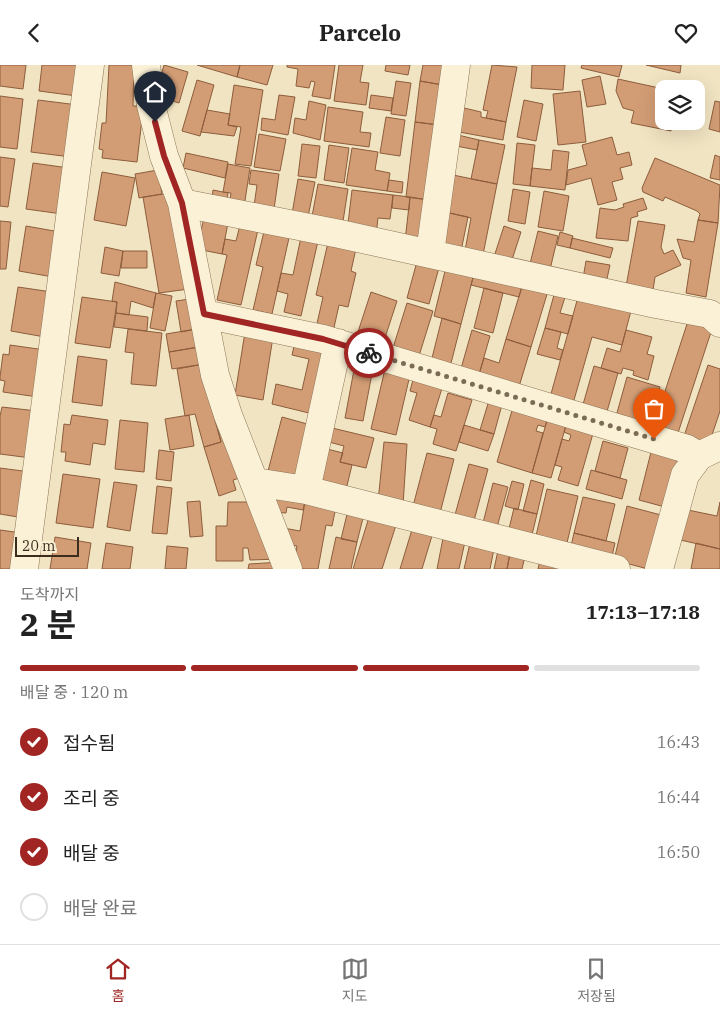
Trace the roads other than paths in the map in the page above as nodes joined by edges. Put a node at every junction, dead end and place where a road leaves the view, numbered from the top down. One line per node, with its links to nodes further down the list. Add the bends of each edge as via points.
1 (90, 65): 12 (street)
2 (146, 65): 4 (street, via 151,105 164,156)
3 (456, 65): 5 (street)
4 (182, 203): 5 (street); 6 (street)
5 (430, 253): 7 (street, via 710,314)
6 (204, 314): 8 (street); 10 (street, via 215,375)
7 (720, 323)
8 (338, 343): 9 (street, via 687,449); 11 (street)
9 (710, 451): 15 (street, via 685,475)
10 (255, 482): 11 (street); 13 (street)
11 (306, 490): 14 (street)
12 (24, 569)
13 (288, 569)
14 (616, 569)
15 (659, 569)

